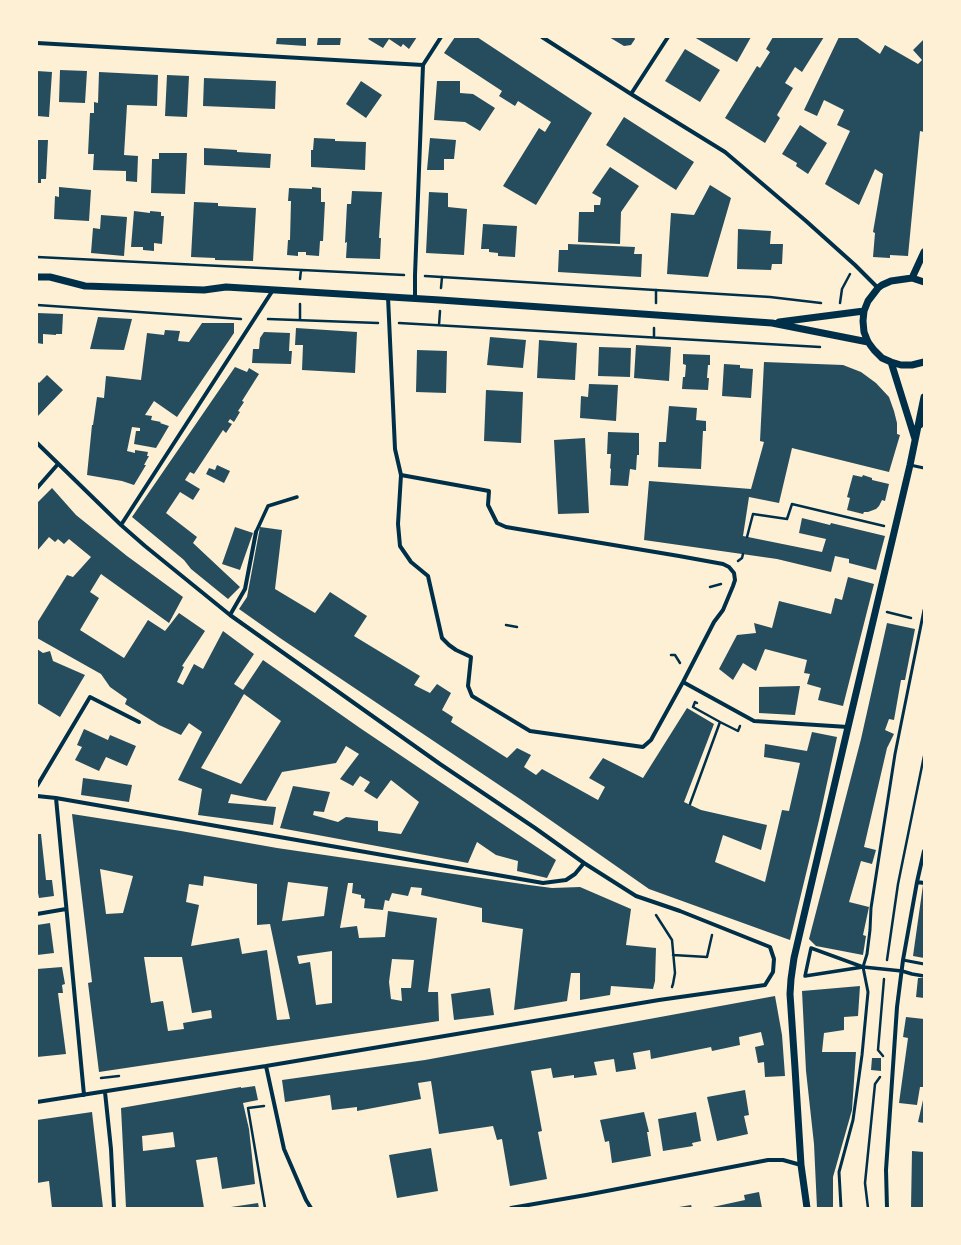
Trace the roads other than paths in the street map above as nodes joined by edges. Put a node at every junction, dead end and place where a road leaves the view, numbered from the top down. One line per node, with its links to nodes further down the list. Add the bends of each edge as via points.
1 (441, 37): 5 (street)
2 (542, 37): 6 (street)
3 (668, 37): 6 (street)
4 (37, 43): 5 (street)
5 (424, 65): 14 (street)
6 (631, 94): 11 (street, via 725,152 812,226)
7 (924, 252): 9 (street)
8 (37, 277): 12 (street, via 85,286)
9 (912, 278): 10 (street); 11 (street, via 891,281)
10 (924, 282)
11 (878, 288): 15 (street)
12 (273, 290): 13 (street); 30 (street)
13 (388, 297): 14 (street); 27 (street, via 395,449)
14 (415, 299): 16 (street)
15 (864, 311): 16 (street); 17 (street, via 864,332)
16 (772, 323): 17 (street)
17 (868, 342): 18 (street, via 882,358)
18 (891, 362): 19 (street, via 901,365); 22 (street)
19 (924, 362)
20 (924, 397): 22 (street)
21 (924, 419): 22 (street)
22 (915, 439): 25 (street)
23 (37, 443): 24 (street)
24 (58, 464): 28 (street); 30 (street)
25 (910, 465): 26 (lane); 36 (street)
26 (924, 468)
27 (401, 475): 34 (street, via 489,491 488,505 498,523 506,527 729,567 734,573 733,586 723,610 714,622); 34 (street, via 398,524 400,546 411,562 428,576 442,638 449,645 471,657 468,686 472,696 530,730 643,747 651,740)
28 (37, 488)
29 (296, 497): 31 (street, via 268,506)
30 (121, 525): 33 (street)
31 (256, 532): 33 (street, via 245,589)
32 (924, 610): 48 (lane, via 887,796 867,954)
33 (230, 615): 41 (street)
34 (683, 682): 36 (street, via 754,721)
35 (139, 722): 37 (street, via 90,697)
36 (848, 726): 55 (street, via 791,980)
37 (37, 786)
38 (37, 796): 39 (street)
39 (56, 798): 41 (street, via 543,883 566,880); 44 (street)
40 (924, 851): 42 (street)
41 (584, 863): 51 (street, via 636,896 770,947 774,959 773,972 765,985 659,1000)
42 (917, 882): 43 (street); 46 (street)
43 (924, 883)
44 (66, 909): 45 (street); 53 (street)
45 (37, 914)
46 (902, 960): 47 (lane); 49 (street)
47 (924, 964)
48 (863, 967): 48 (street, via 805,976 811,948); 49 (street); 60 (lane, via 868,992 863,1048 853,1120 839,1172)
49 (902, 971): 50 (street); 61 (street, via 897,1007 886,1170)
50 (924, 976)
51 (266, 1066): 52 (street); 57 (street, via 284,1148)
52 (105, 1092): 53 (street); 56 (street)
53 (84, 1095): 54 (street)
54 (37, 1102)
55 (801, 1165): 58 (street, via 783,1160 768,1160); 59 (street)
56 (114, 1208)
57 (311, 1208)
58 (511, 1208)
59 (807, 1208)
60 (841, 1208)
61 (887, 1208)

